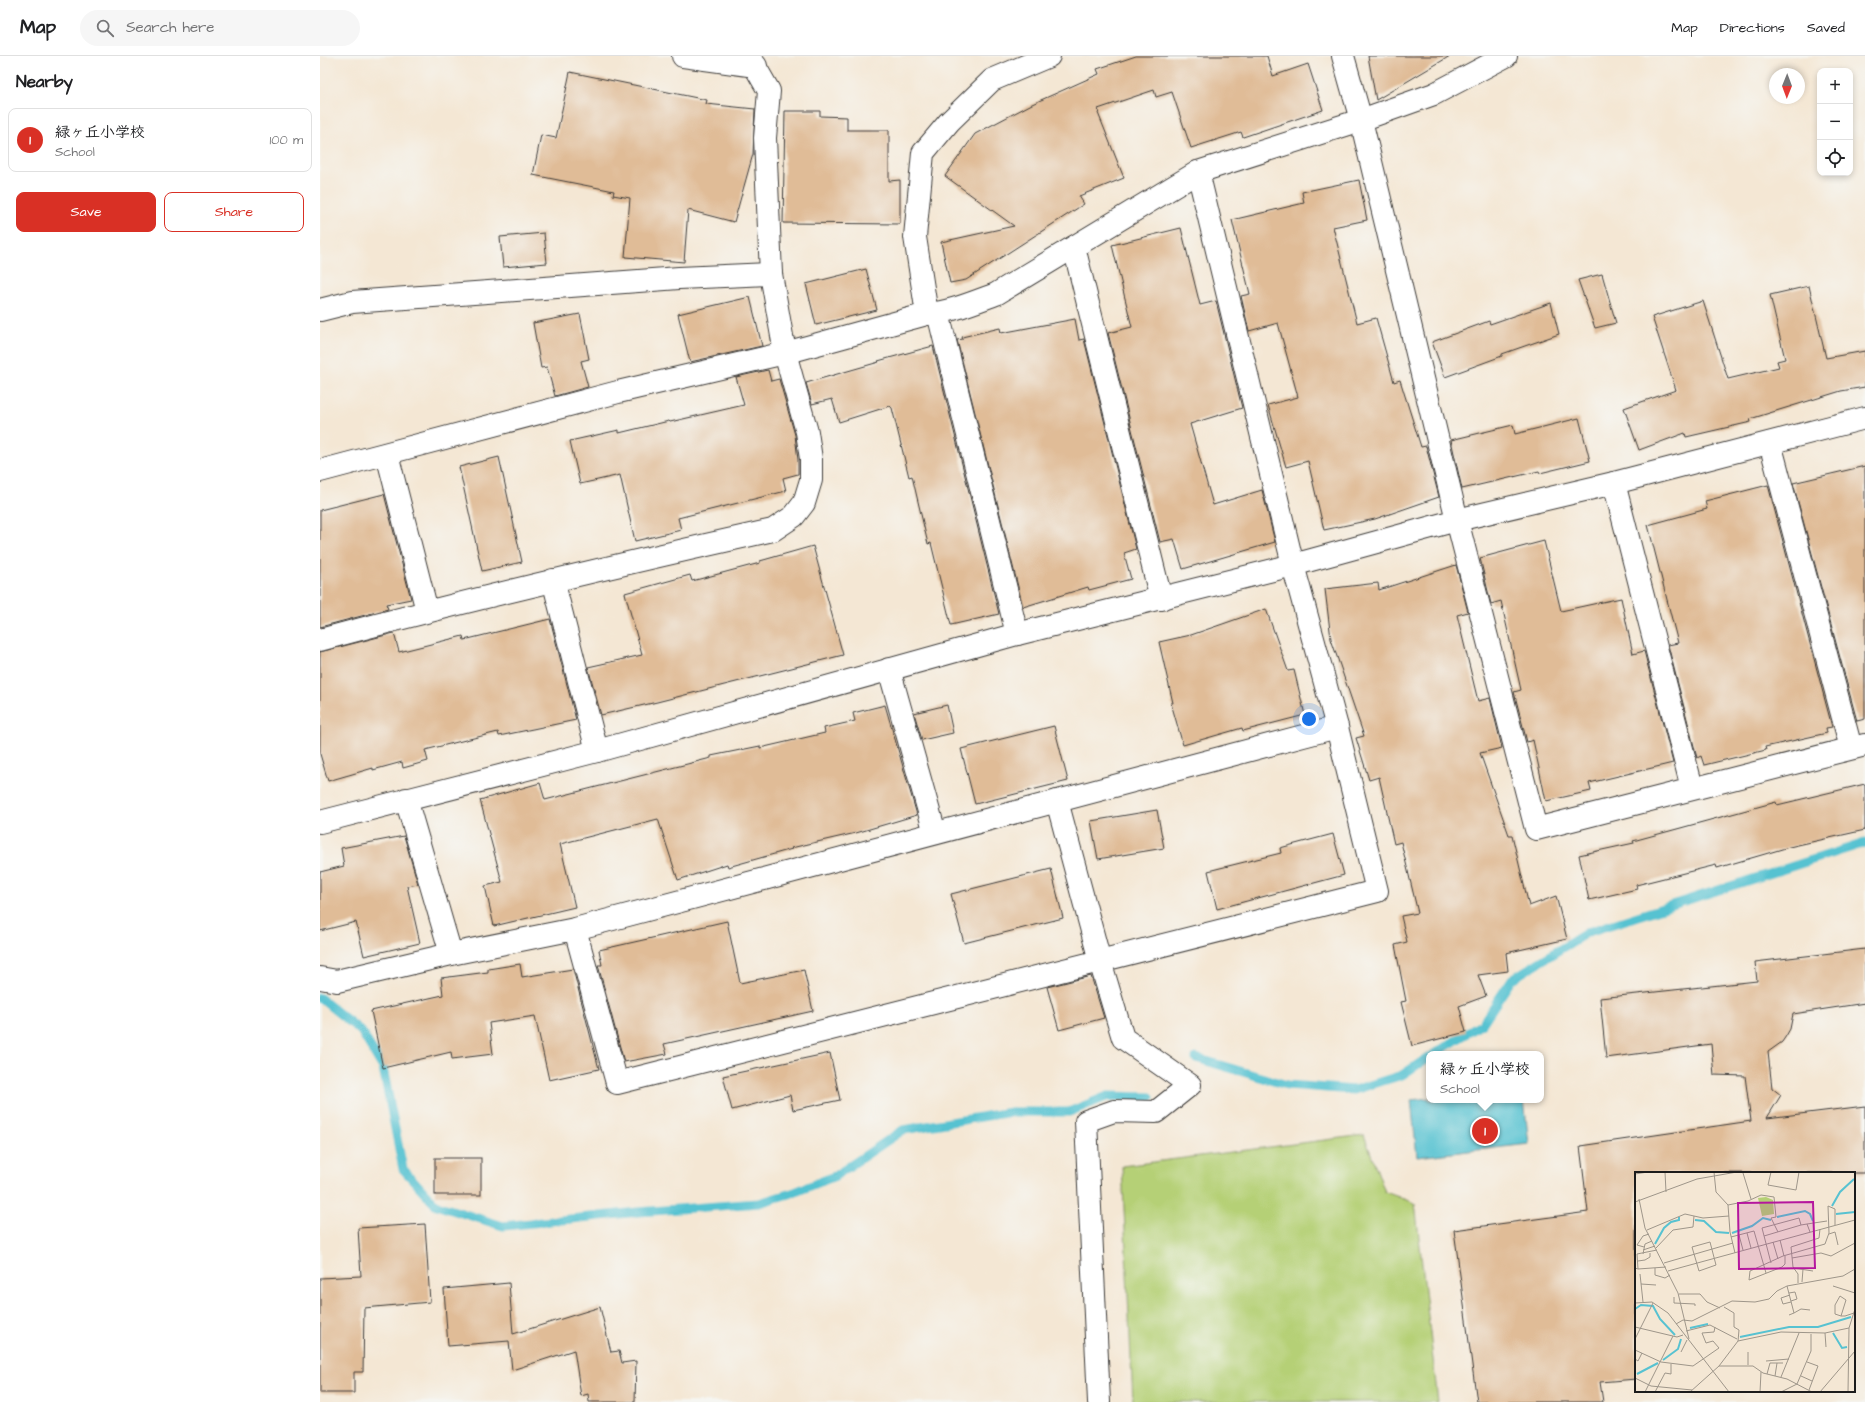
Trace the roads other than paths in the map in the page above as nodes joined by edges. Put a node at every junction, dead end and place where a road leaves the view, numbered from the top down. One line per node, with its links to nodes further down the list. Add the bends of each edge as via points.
1 (683, 56): 5 (street)
2 (1049, 56): 11 (street, via 992,80 949,122 923,153 915,237)
3 (1343, 56): 6 (street)
4 (1506, 56): 6 (street, via 1434,94)
5 (752, 61): 9 (street, via 769,91 765,138)
6 (1361, 120): 7 (street); 18 (street)
7 (1198, 172): 8 (street); 19 (street)
8 (1074, 247): 11 (street, via 996,294); 21 (street)
9 (771, 274): 10 (street, via 679,278 352,302); 12 (street)
10 (320, 310)
11 (933, 313): 12 (street); 23 (street)
12 (785, 353): 15 (street, via 618,392); 20 (street, via 807,432 811,459 811,480 804,503 794,516 773,530)
13 (1865, 418): 14 (street)
14 (1770, 443): 17 (street); 27 (street)
15 (387, 454): 16 (street); 22 (street)
16 (320, 471)
17 (1614, 484): 18 (street); 29 (street)
18 (1457, 520): 19 (street); 29 (street, via 1536,828)
19 (1293, 566): 21 (street); 26 (street)
20 (553, 580): 22 (street); 28 (street)
21 (1161, 599): 23 (street)
22 (427, 611): 24 (street)
23 (1016, 634): 25 (street)
24 (320, 640)
25 (889, 669): 28 (street); 33 (street)
26 (1337, 726): 31 (street); 36 (street, via 1377,892)
27 (1858, 747): 29 (street)
28 (597, 751): 30 (street)
29 (1692, 788)
30 (406, 799): 32 (street); 35 (street)
31 (1056, 801): 33 (street); 36 (street)
32 (320, 822)
33 (935, 834): 34 (street)
34 (575, 929): 35 (street); 36 (street, via 617,1083)
35 (451, 954): 37 (street, via 337,981)
36 (1100, 961): 38 (street, via 1123,1038 1190,1085 1156,1112 1114,1111 1086,1121)
37 (320, 978)
38 (1099, 1402)

